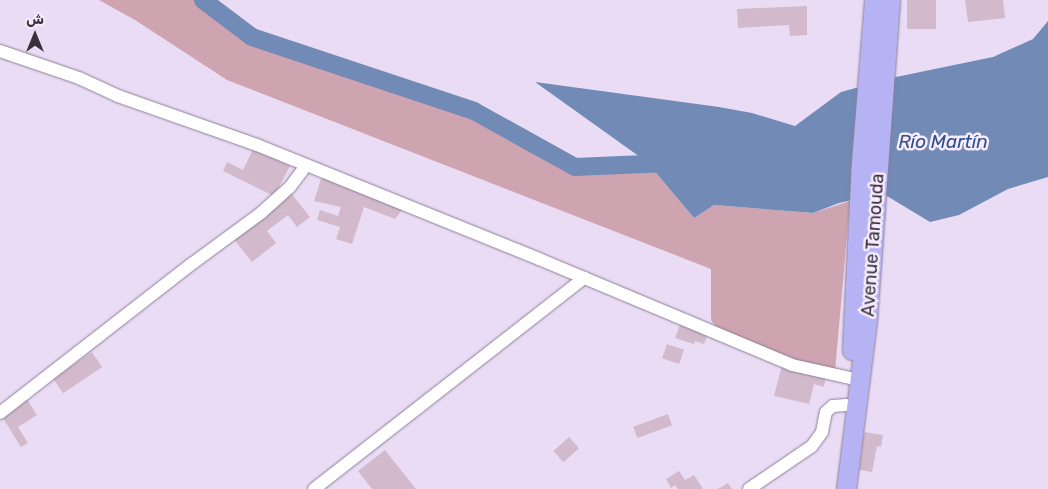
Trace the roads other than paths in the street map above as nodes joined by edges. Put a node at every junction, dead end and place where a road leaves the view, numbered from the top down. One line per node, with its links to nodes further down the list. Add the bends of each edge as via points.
1 (882, 8): 4 (highway, Avenue Tamouda)
2 (0, 51): 3 (lane, via 79,78 118,96)
3 (306, 166): 5 (lane); 8 (lane, via 290,187 261,213)
4 (864, 252): 6 (highway, Avenue Tamouda); 12 (highway, Avenue Tamouda, via 860,386)
5 (584, 278): 6 (lane, via 792,365); 9 (lane)
6 (850, 378): 7 (highway, Avenue Tamouda)
7 (846, 405): 10 (lane, via 833,406 826,412 822,432 812,446); 11 (highway, Avenue Tamouda)
8 (0, 413)
9 (314, 489)
10 (749, 489)
11 (836, 489)
12 (846, 489)

